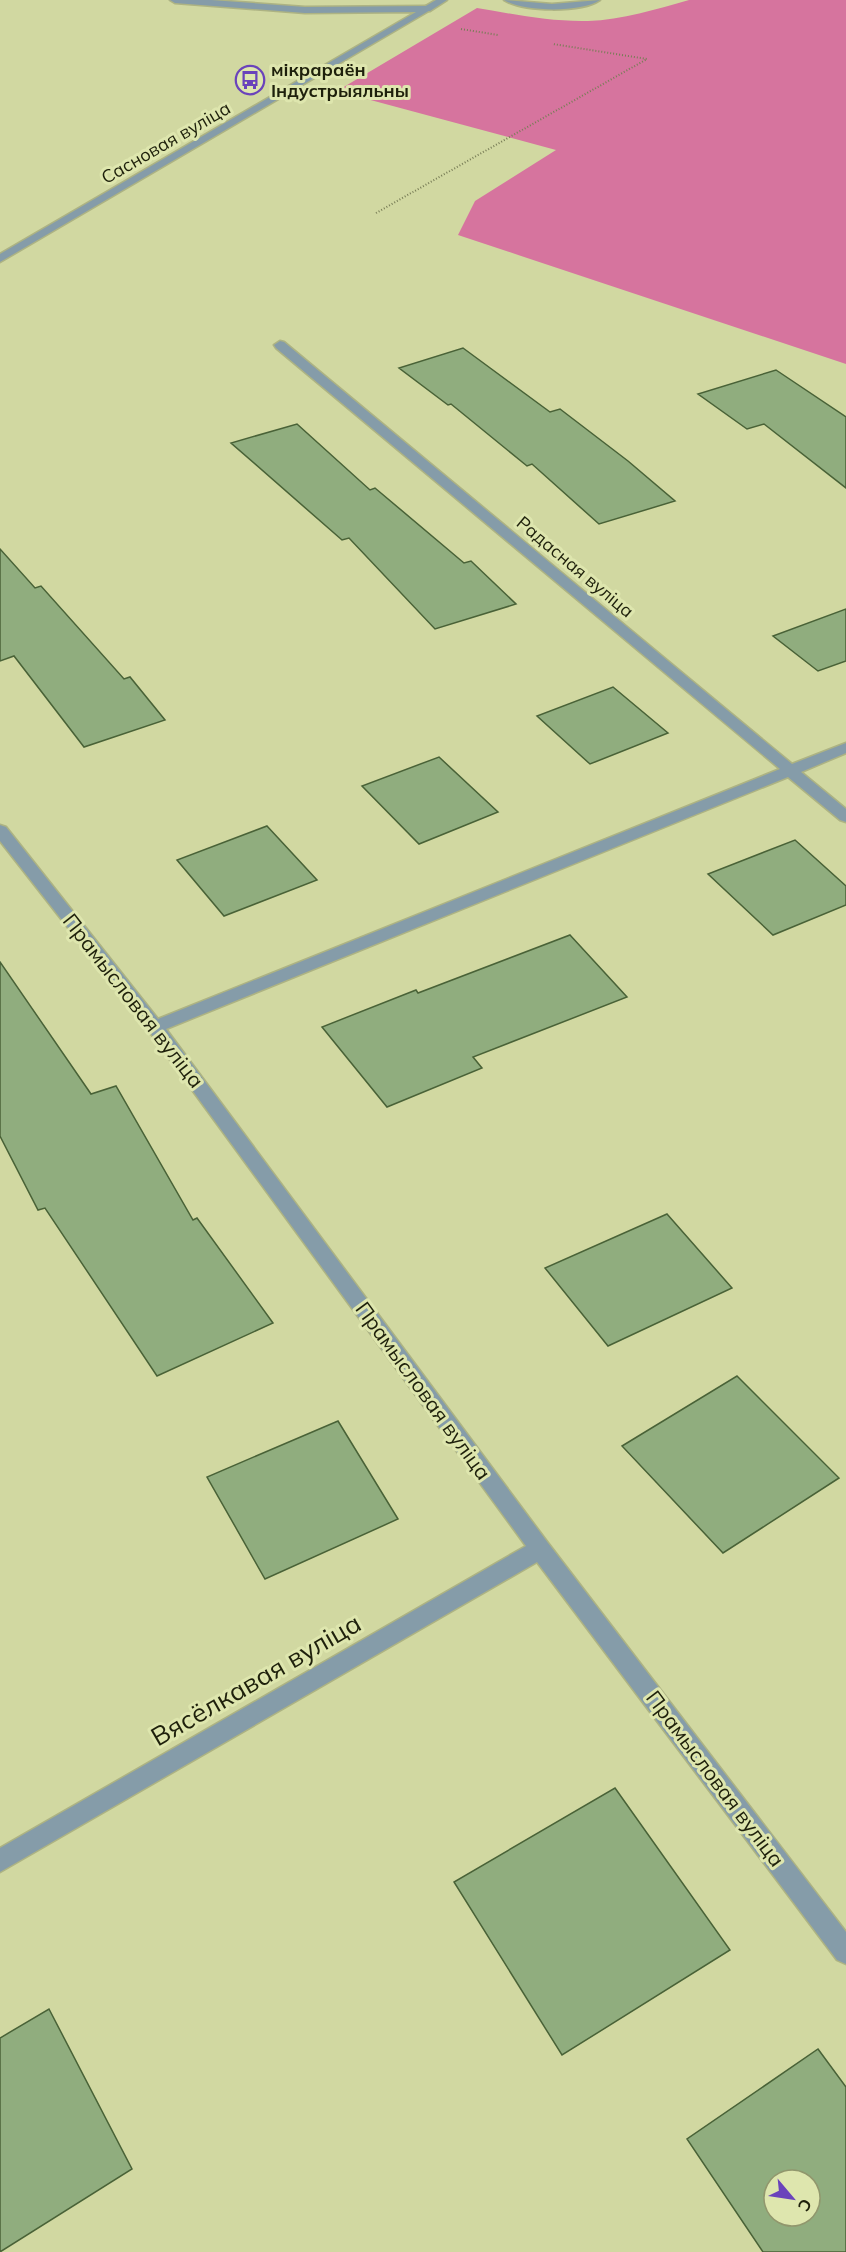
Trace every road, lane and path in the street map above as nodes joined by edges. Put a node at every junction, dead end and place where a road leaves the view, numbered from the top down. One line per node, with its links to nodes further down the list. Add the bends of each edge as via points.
1 (175, 0): 5 (street, via 305,10)
2 (442, 0): 5 (street, Сасновая вуліца)
3 (509, 0): 4 (street, via 551,7)
4 (595, 0)
5 (427, 9): 6 (path, via 454,28); 9 (street, Сасновая вуліца)
6 (500, 35)
7 (545, 42): 8 (path, via 646,59)
8 (376, 213)
9 (0, 259)
10 (280, 345): 12 (street, Радасная вуліца)
11 (846, 748): 12 (street)
12 (790, 771): 13 (street, Радасная вуліца); 15 (street)
13 (846, 817)
14 (0, 830): 15 (street, Прамысловая вуліца)
15 (155, 1027): 16 (street, Прамысловая вуліца)
16 (540, 1549): 17 (street, Вясёлкавая вуліца); 18 (street, Прамысловая вуліца)
17 (0, 1861)
18 (846, 1952)

